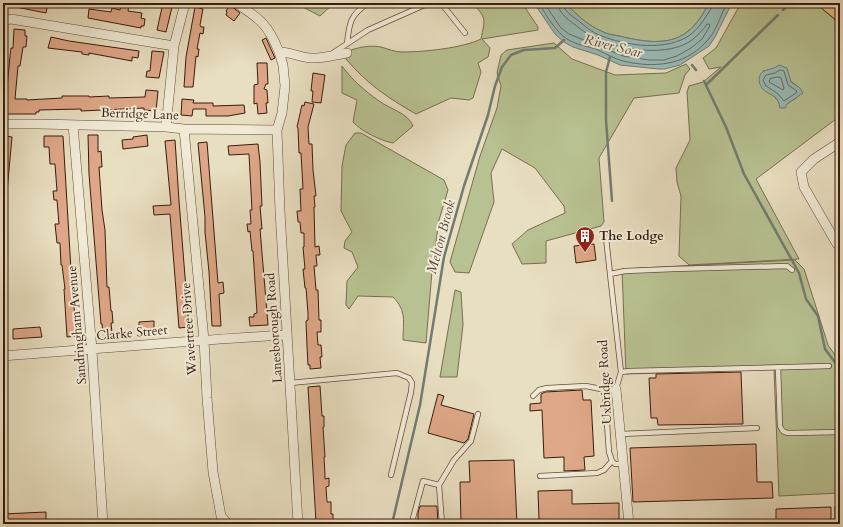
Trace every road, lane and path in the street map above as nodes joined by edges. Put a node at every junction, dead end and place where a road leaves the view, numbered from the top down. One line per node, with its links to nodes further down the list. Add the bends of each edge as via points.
1 (185, 3): 10 (street)
2 (236, 3): 12 (street, Lanesborough Road, via 270,31)
3 (369, 3): 11 (lane, via 361,8 349,23)
4 (428, 3): 11 (lane, via 368,30)
5 (441, 3): 9 (lane)
6 (830, 3): 7 (highway)
7 (840, 12)
8 (7, 20): 10 (street)
9 (465, 33)
10 (174, 46): 15 (street)
11 (347, 48): 12 (street, via 329,57 310,58)
12 (279, 52): 17 (street, Lanesborough Road, via 285,86)
13 (3, 124): 14 (street, Berridge Lane)
14 (73, 125): 15 (street, Berridge Lane); 25 (street, Sandringham Avenue)
15 (166, 127): 16 (street, Berridge Lane)
16 (184, 129): 17 (street, Berridge Lane); 24 (street, Wavertree Drive)
17 (277, 130): 23 (street, Lanesborough Road)
18 (840, 142): 20 (street, via 814,159 801,172 804,187)
19 (606, 238): 22 (lane, Uxbridge Road)
20 (837, 244)
21 (792, 270): 22 (lane, via 787,266 626,271)
22 (610, 274): 29 (lane, Uxbridge Road)
23 (286, 335): 24 (street, Clarke Street); 30 (street, Lanesborough Road)
24 (204, 340): 25 (street, Clarke Street); 45 (street, Wavertree Drive, via 213,472 221,516)
25 (92, 350): 26 (street, Clarke Street); 44 (street, Sandringham Avenue)
26 (3, 356)
27 (778, 366): 28 (lane); 29 (lane); 36 (lane, via 781,430 784,433)
28 (829, 366)
29 (621, 372): 31 (lane, Uxbridge Road)
30 (290, 383): 40 (lane, via 397,373 409,378 412,392); 46 (street, Lanesborough Road)
31 (616, 389): 32 (lane); 37 (street, Uxbridge Road)
32 (606, 390): 33 (lane, via 586,386 542,388); 38 (lane, via 609,452)
33 (533, 396)
34 (478, 414): 42 (lane, via 471,441 454,460)
35 (757, 428): 37 (lane)
36 (840, 432)
37 (621, 434): 39 (street, Uxbridge Road)
38 (612, 461): 39 (lane, via 615,464); 41 (lane, via 604,470 597,473)
39 (624, 464): 49 (street, Uxbridge Road)
40 (391, 475)
41 (540, 476)
42 (439, 485): 47 (lane, via 423,481 413,518); 48 (lane)
43 (837, 508): 50 (lane)
44 (103, 524)
45 (228, 524)
46 (298, 524)
47 (414, 524)
48 (442, 524)
49 (629, 524)
50 (837, 524)

